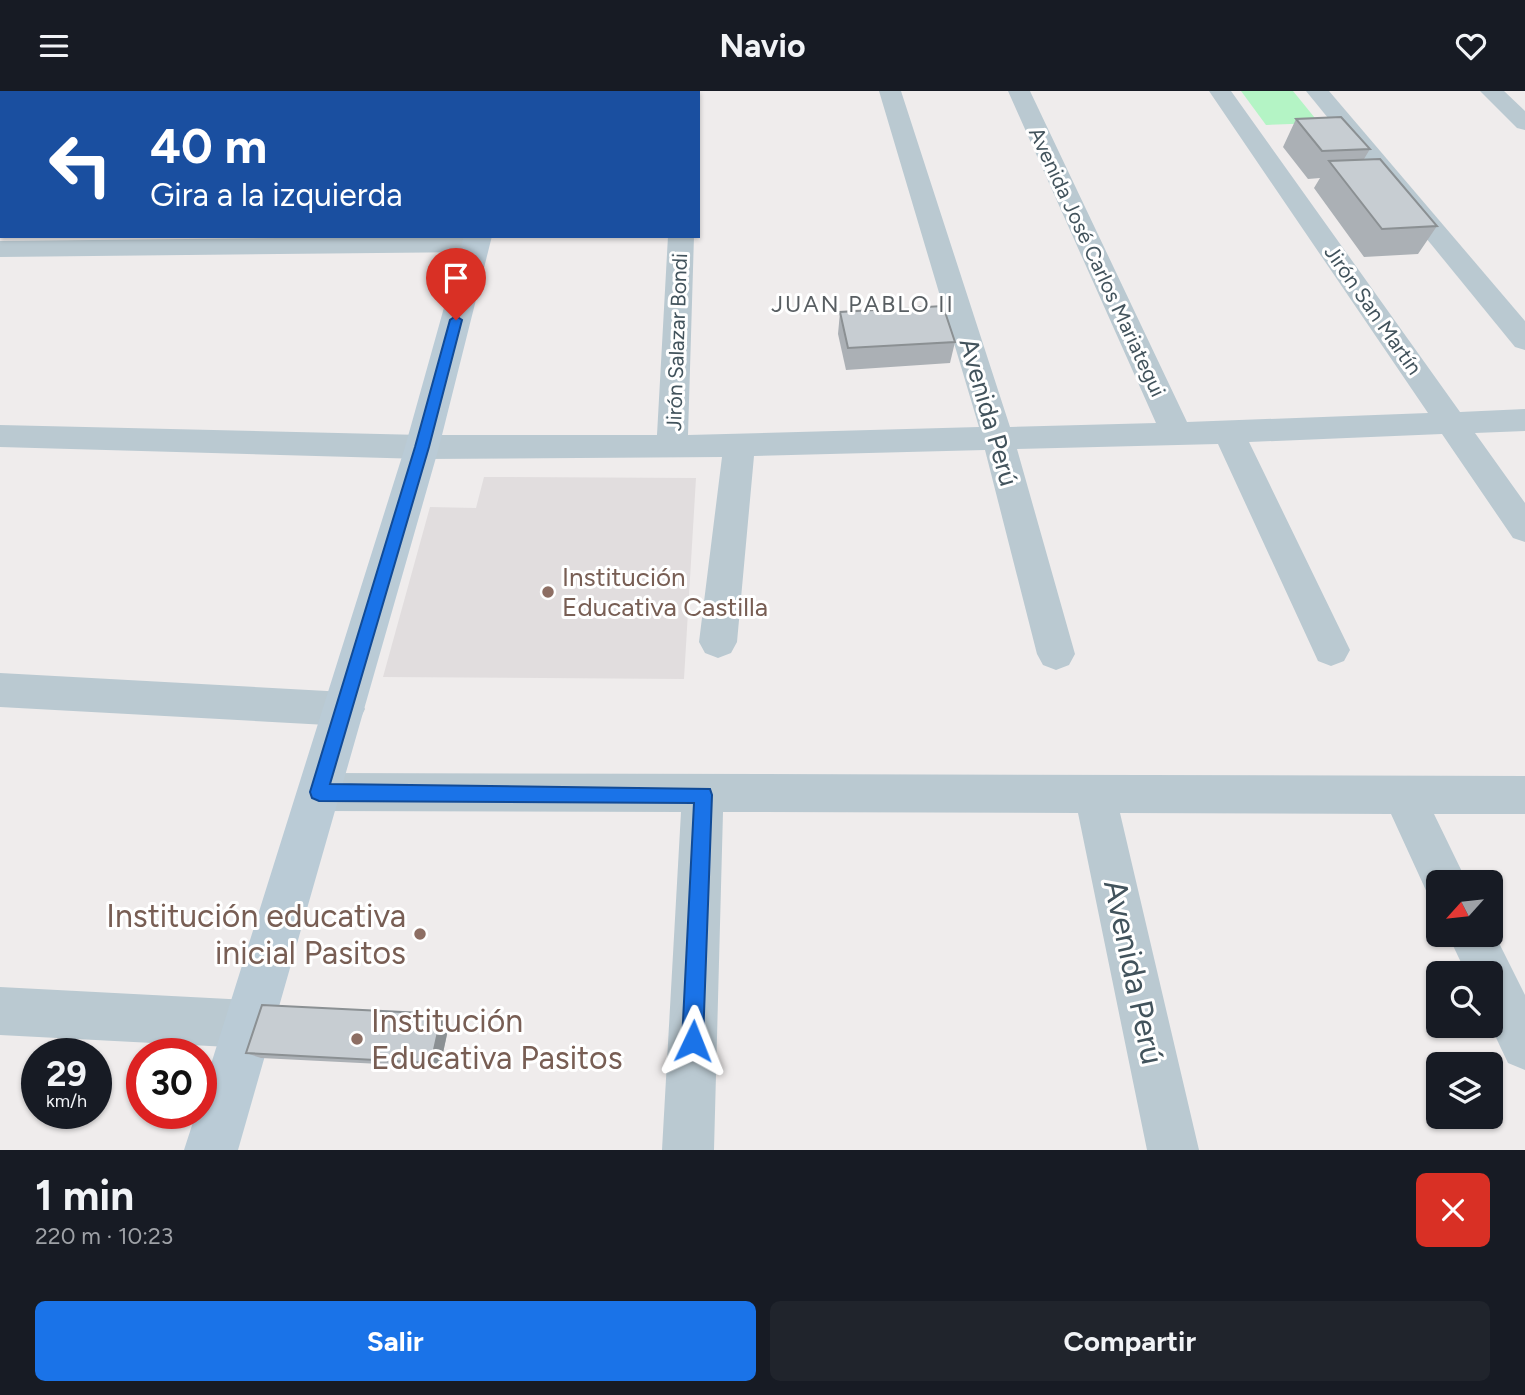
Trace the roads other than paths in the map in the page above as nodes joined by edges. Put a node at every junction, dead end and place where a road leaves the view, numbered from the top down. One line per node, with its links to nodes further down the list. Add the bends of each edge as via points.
1 (891, 91): 16 (street, Avenida Perú)
2 (1019, 91): 14 (street, Avenida José Carlos Mariategui)
3 (1220, 91): 12 (street, Jirón San Martín)
4 (1317, 91): 10 (street)
5 (1491, 91): 6 (street)
6 (1525, 124)
7 (681, 238): 19 (street, Jirón Salazar Bondi)
8 (477, 240): 9 (street); 18 (street)
9 (0, 249)
10 (1525, 339)
11 (1525, 420): 12 (street)
12 (1452, 424): 13 (street); 20 (street, Jirón San Martín)
13 (1228, 432): 14 (street); 22 (street)
14 (1176, 433): 16 (street)
15 (0, 436): 18 (street)
16 (998, 437): 17 (street); 23 (street, Avenida Perú)
17 (739, 446): 19 (street); 21 (street)
18 (422, 447): 19 (street); 25 (street)
19 (672, 447)
20 (1525, 529)
21 (718, 642)
22 (1331, 650)
23 (1056, 654)
24 (0, 690): 25 (street)
25 (345, 709): 26 (street)
26 (319, 792): 27 (street); 34 (street)
27 (703, 795): 28 (street); 37 (street)
28 (1095, 795): 29 (street); 38 (street, Avenida Perú)
29 (1403, 795): 30 (street); 31 (street)
30 (1525, 795)
31 (1439, 870)
32 (1503, 1001): 35 (street)
33 (0, 1011): 34 (street)
34 (248, 1024): 36 (street)
35 (1525, 1046)
36 (211, 1150)
37 (688, 1150)
38 (1174, 1150)

